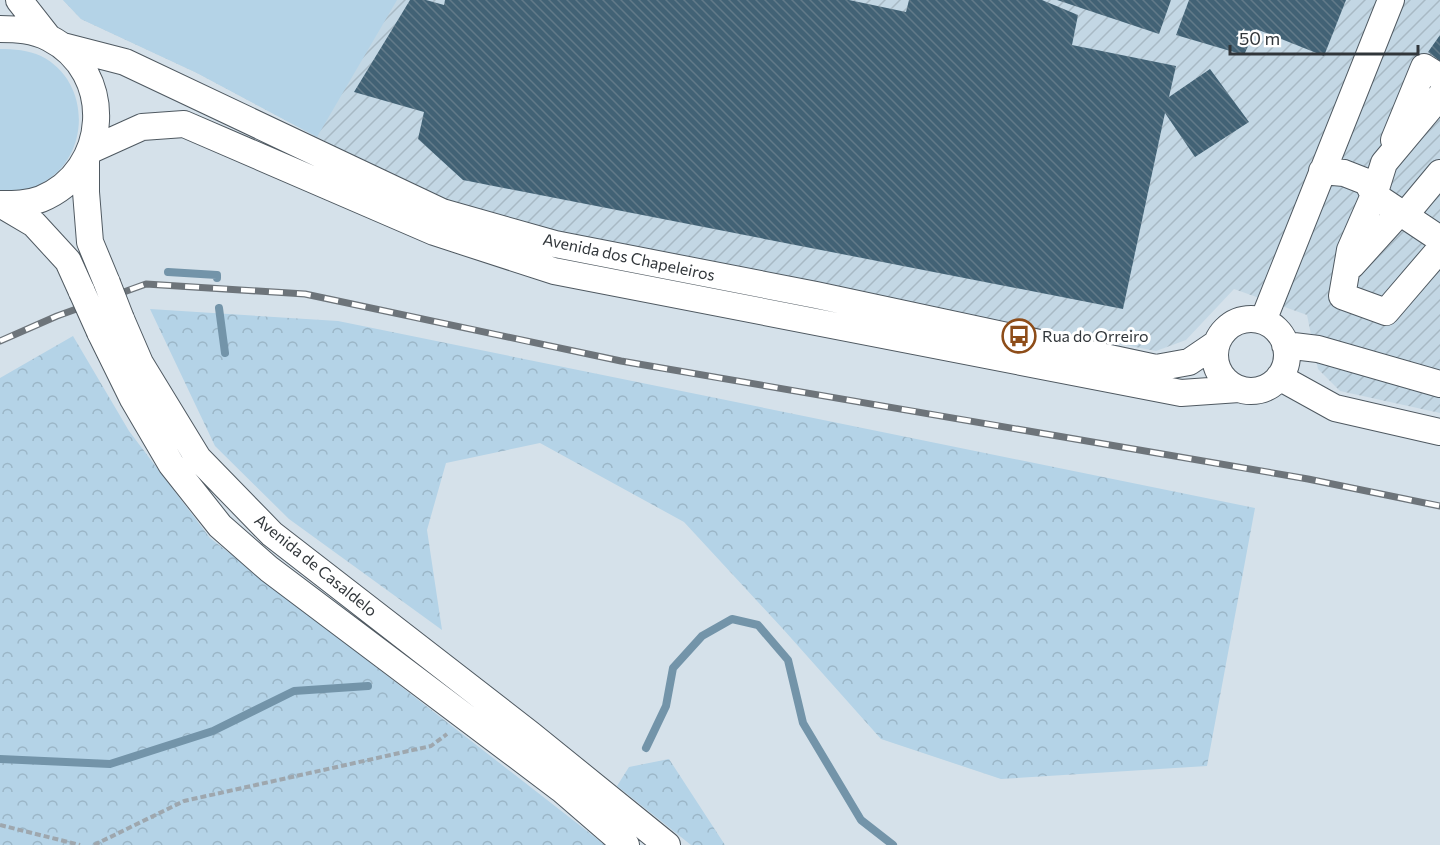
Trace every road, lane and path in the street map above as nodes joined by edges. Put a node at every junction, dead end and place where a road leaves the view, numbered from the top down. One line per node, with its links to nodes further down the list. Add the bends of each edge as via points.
1 (19, 0): 4 (street, Avenida de Casaldelo)
2 (1391, 0): 9 (street)
3 (0, 29): 4 (street, Avenida dos Chapeleiros, via 24,29)
4 (56, 42): 7 (street, Avenida de Casaldelo, via 83,67 95,94 97,122); 19 (street, Avenida dos Chapeleiros, via 125,62 442,212 555,244 1156,368 1189,362)
5 (1440, 77): 8 (street, via 1424,67)
6 (1440, 96): 8 (street)
7 (88, 155): 12 (street, via 74,176 58,190 20,204); 18 (street, Avenida de Casaldelo, bridge, via 90,242 108,283); 23 (street, Avenida dos Chapeleiros, via 142,127 184,124 434,232 554,271 1181,393)
8 (1384, 163): 11 (street)
9 (1322, 171): 11 (street, via 1339,186 1361,195); 17 (street)
10 (1440, 173): 13 (street)
11 (1374, 195): 13 (street); 16 (street, via 1350,250)
12 (0, 204): 18 (street, Avenida de Casaldelo, bridge, via 34,224 68,261 82,292)
13 (1402, 213): 14 (street); 16 (street)
14 (1440, 239)
15 (1440, 249): 16 (street, via 1386,312 1342,296)
16 (1347, 271)
17 (1263, 321): 19 (street, Avenida dos Chapeleiros, via 1252,319 1231,325); 20 (street, via 1281,335)
18 (111, 325): 25 (street, Avenida de Casaldelo, via 133,399 171,464 220,526 268,569); 30 (street, Avenida de Casaldelo, via 141,363 198,458 273,534)
19 (1217, 343): 23 (street, via 1216,365 1229,384)
20 (1285, 345): 21 (street, via 1285,368); 22 (street, via 1318,349)
21 (1279, 377): 23 (street, Avenida dos Chapeleiros, via 1261,390); 24 (street, via 1335,408)
22 (1440, 384)
23 (1239, 389)
24 (1440, 432)
25 (466, 718): 28 (path, via 431,746 184,801); 29 (street, Avenida de Casaldelo, via 561,789)
26 (0, 825): 27 (path)
27 (80, 845)
28 (94, 845)
29 (626, 845)
30 (667, 845)

